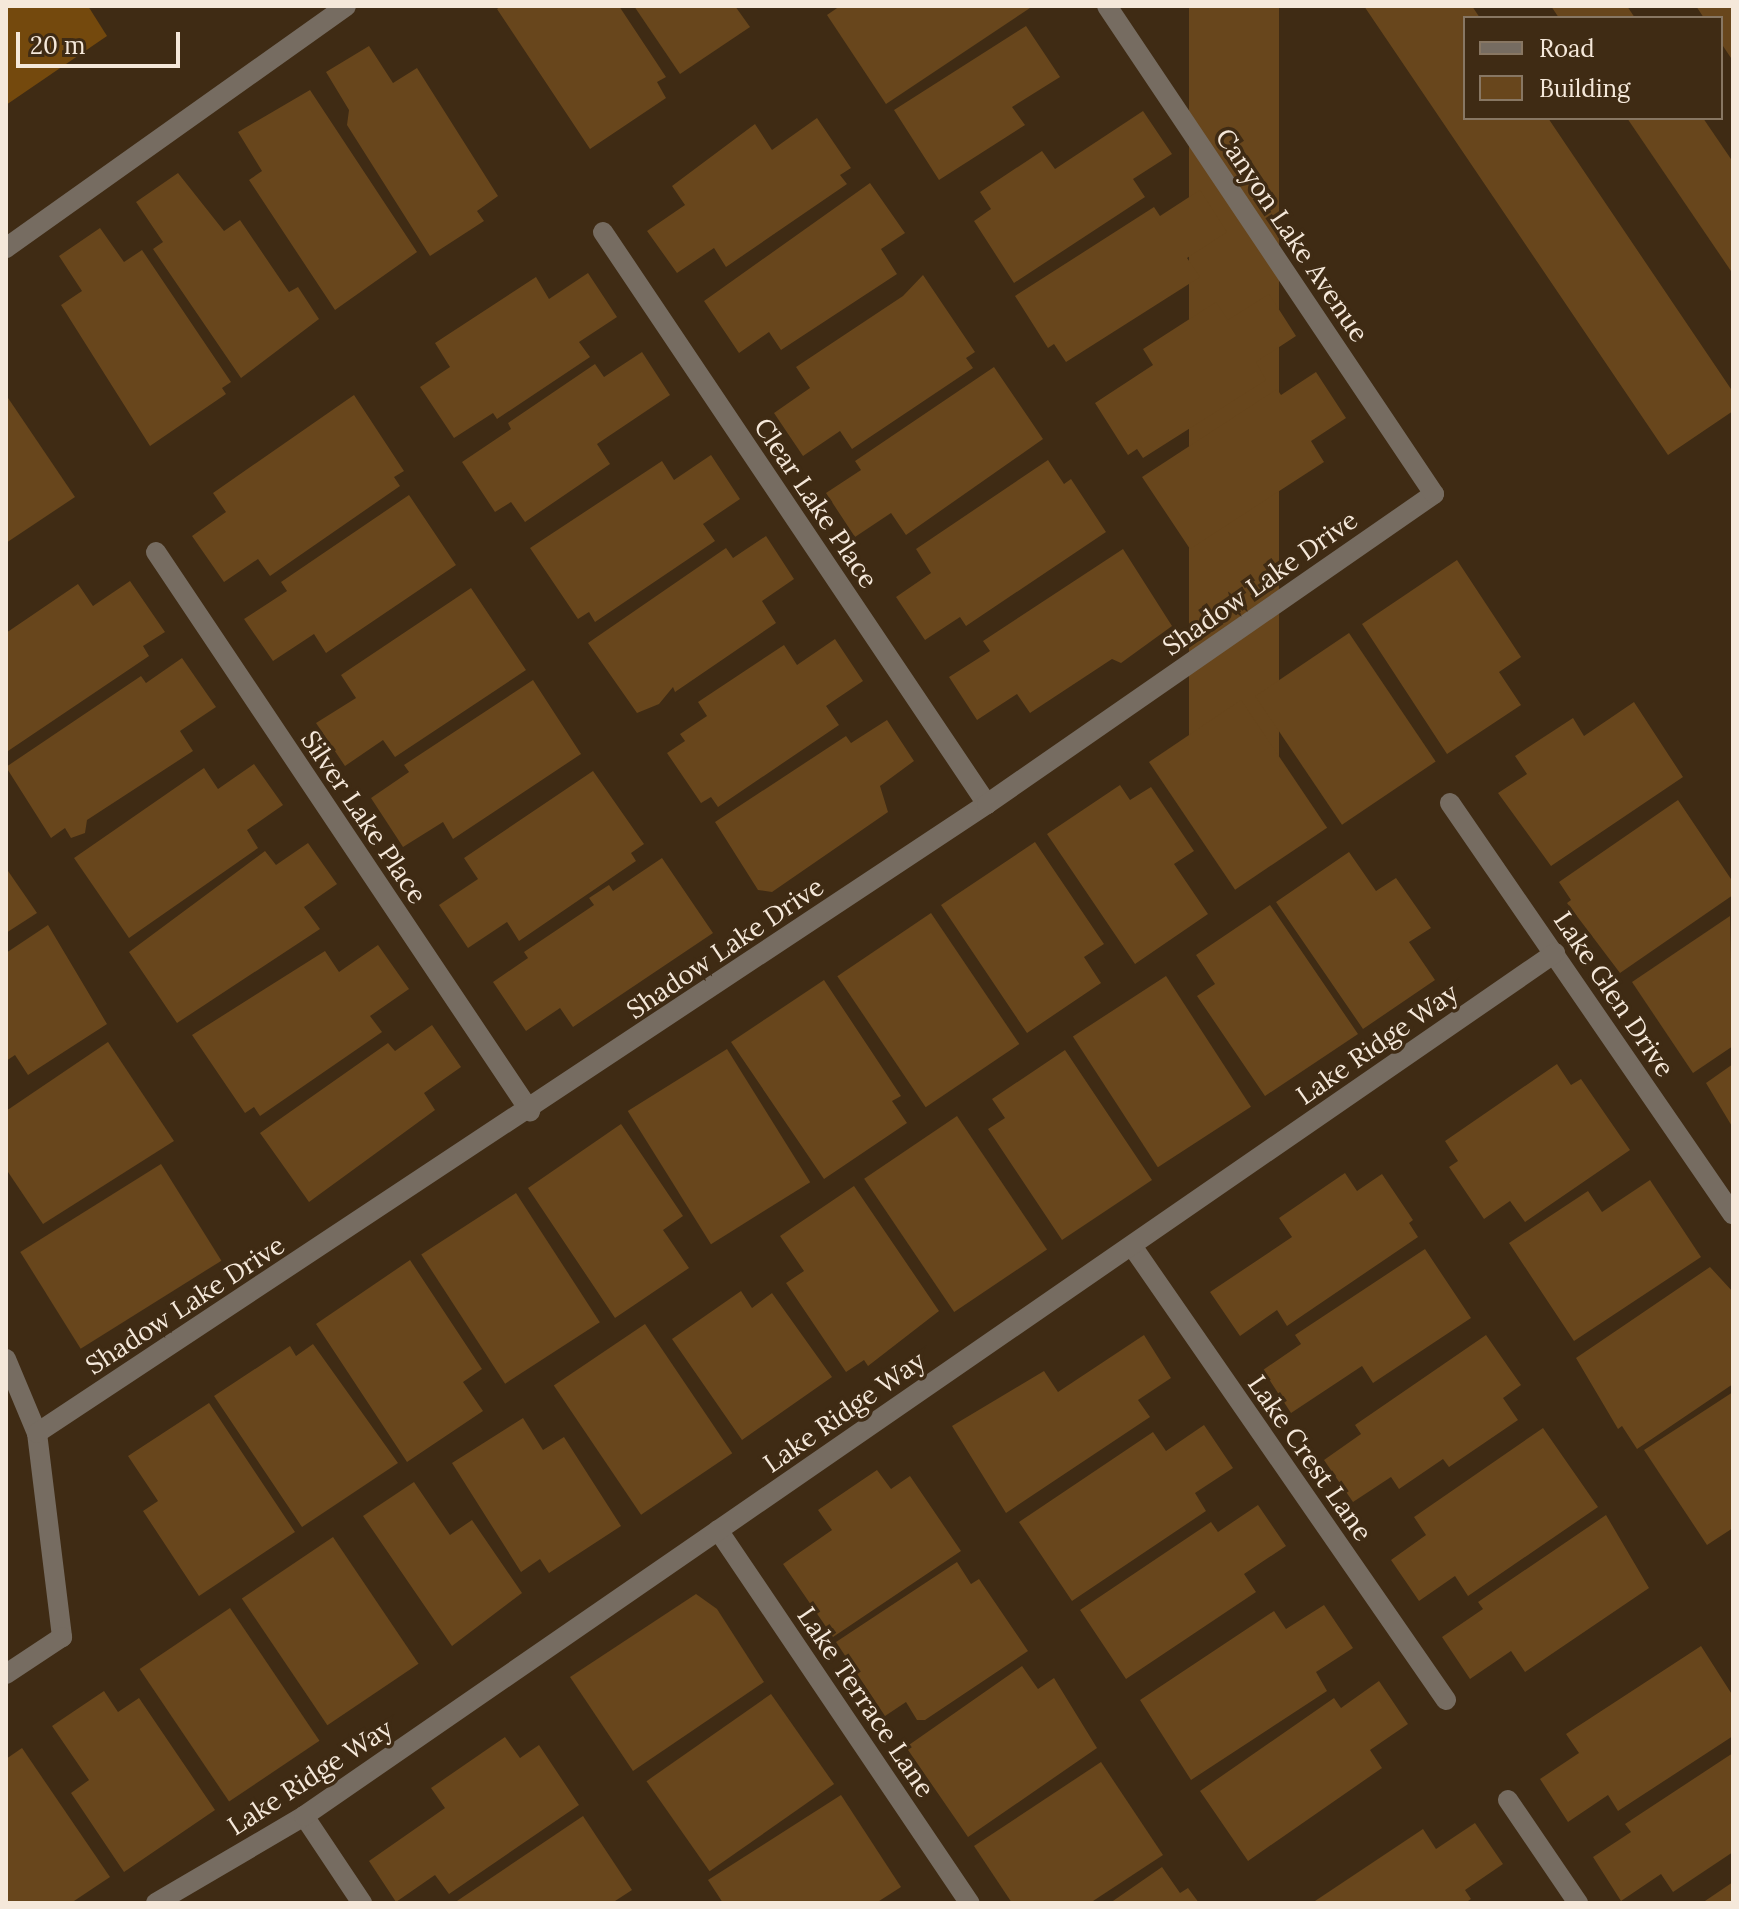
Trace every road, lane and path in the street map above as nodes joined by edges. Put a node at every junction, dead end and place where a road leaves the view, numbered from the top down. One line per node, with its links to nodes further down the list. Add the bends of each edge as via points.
1 (346, 6): 4 (street)
2 (1107, 6): 5 (street, Canyon Lake Avenue)
3 (603, 232): 8 (street, Clear Lake Place)
4 (6, 248)
5 (1434, 494): 8 (street, Shadow Lake Drive)
6 (156, 552): 10 (street, Silver Lake Place)
7 (1450, 803): 9 (street, Lake Glen Drive)
8 (987, 804): 10 (street, Shadow Lake Drive)
9 (1555, 953): 11 (street, Lake Glen Drive); 12 (street, Lake Ridge Way)
10 (530, 1111): 14 (street, Shadow Lake Drive)
11 (1733, 1214)
12 (1132, 1246): 15 (street, Lake Ridge Way); 17 (street, Lake Crest Lane)
13 (6, 1359): 14 (street)
14 (37, 1433): 16 (street, via 62,1637)
15 (718, 1530): 19 (street, Lake Ridge Way); 22 (street, Lake Terrace Lane)
16 (6, 1674)
17 (1446, 1700)
18 (1508, 1800): 23 (street)
19 (304, 1816): 20 (street, Lake Ridge Way); 21 (street)
20 (156, 1903)
21 (362, 1903)
22 (970, 1903)
23 (1578, 1903)

